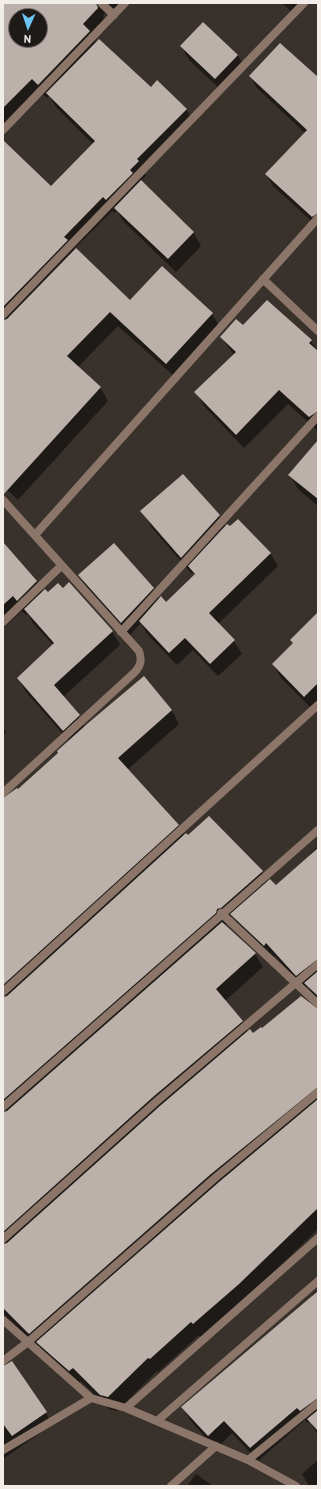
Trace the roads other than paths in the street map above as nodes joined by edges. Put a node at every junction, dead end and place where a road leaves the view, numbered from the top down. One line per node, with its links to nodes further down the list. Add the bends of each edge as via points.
1 (101, 3): 4 (street)
2 (125, 3): 4 (street)
3 (304, 3): 8 (street)
4 (114, 15): 5 (street)
5 (3, 130)
6 (318, 218): 7 (street)
7 (263, 279): 9 (street); 12 (street)
8 (3, 315)
9 (318, 331)
10 (318, 416): 15 (street)
11 (3, 500): 12 (street)
12 (35, 535): 13 (street)
13 (61, 566): 14 (street); 15 (street)
14 (3, 622)
15 (121, 632): 17 (street, via 139,651 140,666 136,672)
16 (318, 705): 22 (street)
17 (3, 793)
18 (318, 830): 19 (street)
19 (221, 913): 21 (street); 25 (street)
20 (318, 964): 21 (street)
21 (296, 982): 23 (street); 27 (street, via 157,1101)
22 (3, 992)
23 (318, 1004)
24 (318, 1092): 30 (street, via 215,1178)
25 (3, 1108)
26 (318, 1238): 34 (street)
27 (3, 1239)
28 (318, 1281): 35 (street)
29 (3, 1320): 30 (street)
30 (28, 1342): 31 (street); 32 (street)
31 (3, 1361)
32 (91, 1398): 34 (street); 37 (street)
33 (318, 1403): 38 (street)
34 (126, 1408): 35 (street)
35 (157, 1421): 36 (street)
36 (216, 1446): 38 (street); 40 (street)
37 (3, 1450)
38 (248, 1460): 39 (street)
39 (293, 1485)
40 (171, 1486)

